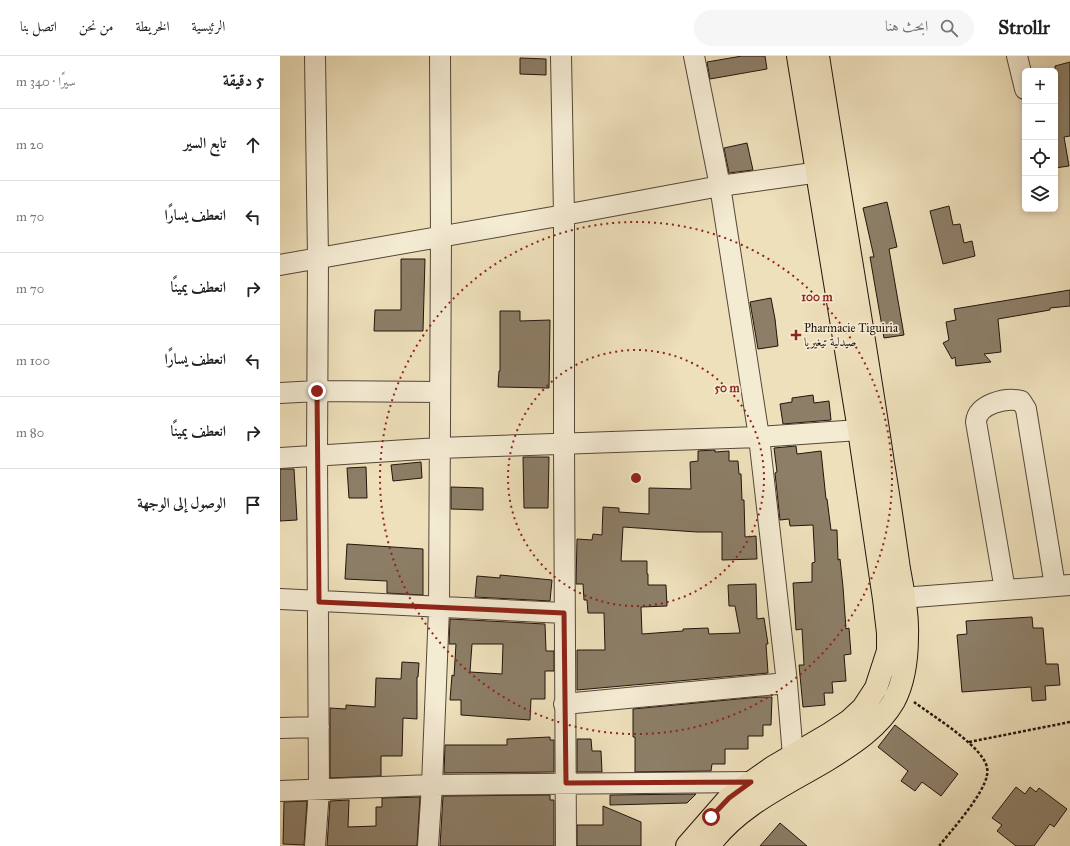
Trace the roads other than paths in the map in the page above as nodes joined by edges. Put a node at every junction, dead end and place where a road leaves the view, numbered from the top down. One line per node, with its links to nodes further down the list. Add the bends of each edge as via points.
1 (315, 56): 13 (street)
2 (440, 56): 12 (street)
3 (561, 56): 11 (street)
4 (694, 56): 10 (street)
5 (798, 56): 9 (main road)
6 (818, 56): 9 (main road)
7 (1017, 56): 8 (street)
8 (1022, 77)
9 (826, 171): 10 (street); 18 (main road); 26 (main road, via 878,426)
10 (720, 186): 11 (street); 19 (street)
11 (564, 215): 12 (street); 20 (street)
12 (441, 237): 13 (street); 16 (street)
13 (318, 258): 14 (street); 15 (street)
14 (280, 265)
15 (317, 391): 16 (street); 17 (street); 22 (street)
16 (440, 392): 21 (street)
17 (280, 393)
18 (859, 430): 19 (street); 26 (main road)
19 (759, 437): 20 (street); 31 (street)
20 (564, 444): 21 (street); 30 (street)
21 (439, 448): 22 (street); 29 (street)
22 (317, 456): 23 (street); 28 (street)
23 (280, 458)
24 (1062, 586): 25 (street); 25 (street, via 1026,409 1021,401 1011,400 982,408 976,418)
25 (1004, 590): 26 (street)
26 (894, 598): 35 (main road, via 888,633 888,651 876,688 863,708 848,721); 45 (main road, via 907,634 905,664 899,691 881,719 841,752 781,786 745,811 724,828)
27 (280, 599): 28 (street)
28 (319, 602): 29 (street); 33 (street)
29 (439, 608): 30 (street); 38 (street)
30 (564, 613): 32 (street)
31 (787, 683): 32 (street); 35 (street)
32 (564, 704): 37 (street)
33 (319, 727): 34 (street); 39 (street)
34 (280, 728)
35 (793, 756): 36 (main road)
36 (751, 782): 37 (street); 44 (main road, via 729,798)
37 (566, 783): 38 (street); 43 (street)
38 (432, 785): 39 (street); 42 (street)
39 (319, 790): 40 (street); 41 (street)
40 (280, 792)
41 (315, 846)
42 (428, 846)
43 (566, 846)
44 (687, 846)
45 (709, 846)

